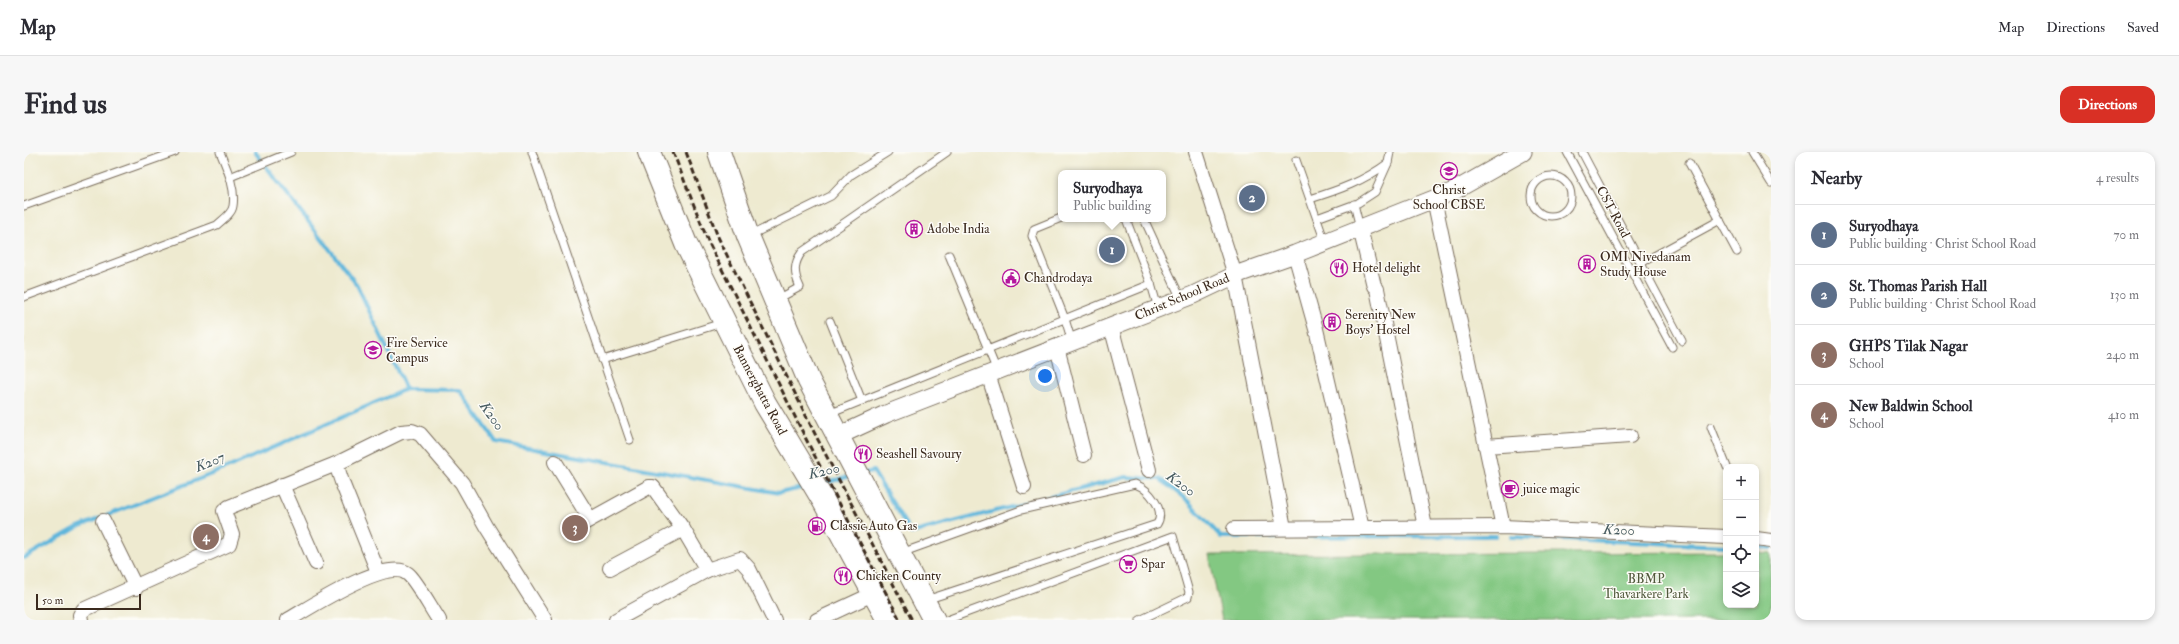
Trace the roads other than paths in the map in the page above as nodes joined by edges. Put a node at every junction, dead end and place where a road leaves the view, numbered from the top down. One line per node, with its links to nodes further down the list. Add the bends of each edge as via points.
1 (175, 152): 25 (lane)
2 (220, 152): 18 (lane)
3 (291, 152): 18 (lane)
4 (532, 152): 52 (lane)
5 (649, 152): 46 (main road, Bannerghatta Road, via 686,244)
6 (719, 152): 32 (main road)
7 (888, 152): 32 (lane, via 851,175 831,196)
8 (948, 152): 42 (lane, via 802,252 796,260 795,267 795,277 800,288)
9 (1196, 152): 38 (street)
10 (1390, 152): 16 (lane)
11 (1523, 152): 23 (street, Christ School Road, via 1454,191)
12 (1568, 152): 19 (lane, CST Road)
13 (1582, 152): 37 (lane)
14 (1752, 152): 20 (lane)
15 (1296, 160): 22 (lane)
16 (1388, 163): 22 (lane, via 1348,188); 24 (lane, via 1375,192)
17 (1689, 163): 28 (lane)
18 (230, 177): 40 (lane, via 233,207 217,225)
19 (1582, 181): 21 (lane); 50 (lane, CST Road)
20 (1771, 183)
21 (1570, 188): 21 (lane, via 1571,201 1557,216 1544,216 1531,202 1532,188 1541,178 1554,176 1566,182)
22 (1310, 199): 26 (lane)
23 (1434, 199): 31 (street, Christ School Road); 60 (street)
24 (1354, 204): 26 (lane); 31 (lane)
25 (24, 206)
26 (1316, 218): 33 (lane)
27 (1058, 219): 44 (lane, via 1034,229 1032,236)
28 (1720, 220): 34 (lane); 37 (lane)
29 (1127, 222): 39 (lane)
30 (1145, 222): 41 (lane)
31 (1360, 228): 33 (street, Christ School Road); 70 (street, via 1374,286 1377,289)
32 (748, 236): 42 (main road)
33 (1325, 242): 35 (street, Christ School Road)
34 (1737, 252)
35 (1295, 254): 38 (street, Christ School Road); 74 (street, via 1316,329)
36 (949, 255): 51 (lane)
37 (1641, 264): 48 (lane)
38 (1235, 275): 41 (street, Christ School Road); 73 (street)
39 (1150, 284): 43 (lane); 44 (lane)
40 (24, 297)
41 (1182, 299): 43 (street, Christ School Road)
42 (774, 301): 55 (main road)
43 (1158, 308): 47 (street, Christ School Road)
44 (1065, 319): 49 (lane); 51 (lane)
45 (830, 321): 54 (lane)
46 (724, 322): 52 (lane); 86 (main road, Bannerghatta Road, via 765,403)
47 (1111, 326): 49 (street, Christ School Road); 65 (street)
48 (1682, 341)
49 (1064, 344): 53 (street, Christ School Road); 61 (street)
50 (1672, 348)
51 (989, 350): 53 (lane); 54 (lane)
52 (602, 360): 59 (lane)
53 (992, 373): 57 (street, Christ School Road, via 886,414); 67 (street)
54 (862, 400): 55 (lane)
55 (826, 415): 57 (main road)
56 (1711, 427): 64 (lane)
57 (838, 436): 80 (main road)
58 (1630, 436): 60 (street)
59 (630, 440)
60 (1486, 446): 71 (street)
61 (1084, 455)
62 (555, 462): 68 (street)
63 (336, 464): 66 (street); 84 (street); 92 (street, via 401,432 412,431 420,434 462,483)
64 (1726, 464)
65 (1149, 470)
66 (282, 485): 81 (street); 85 (street, via 224,511 232,534 229,544)
67 (1024, 487)
68 (590, 519): 72 (street); 75 (street, via 649,487 656,491)
69 (103, 521): 85 (street)
70 (1425, 527): 71 (street); 74 (street)
71 (1503, 527): 77 (street)
72 (575, 528)
73 (1284, 528): 74 (street); 76 (street)
74 (1362, 528)
75 (683, 529): 82 (street); 83 (street)
76 (1234, 529)
77 (1723, 537)
78 (1759, 539): 79 (street)
79 (1771, 541)
80 (899, 554): 87 (main road); 87 (lane, via 1021,510 1135,484 1148,492 1160,512 1157,524)
81 (316, 563)
82 (610, 568)
83 (707, 570): 93 (street); 94 (street, via 740,559 744,562)
84 (378, 572): 90 (street); 91 (street, via 396,569 408,573)
85 (136, 588): 89 (street, via 83,610)
86 (875, 593): 95 (street); 96 (main road, Bannerghatta Road)
87 (924, 600): 88 (main road)
88 (947, 619): 97 (lane, via 1173,536 1188,596)
89 (81, 620)
90 (288, 620)
91 (439, 620)
92 (545, 620)
93 (616, 620)
94 (774, 620)
95 (817, 620)
96 (888, 620)
97 (1140, 620)

